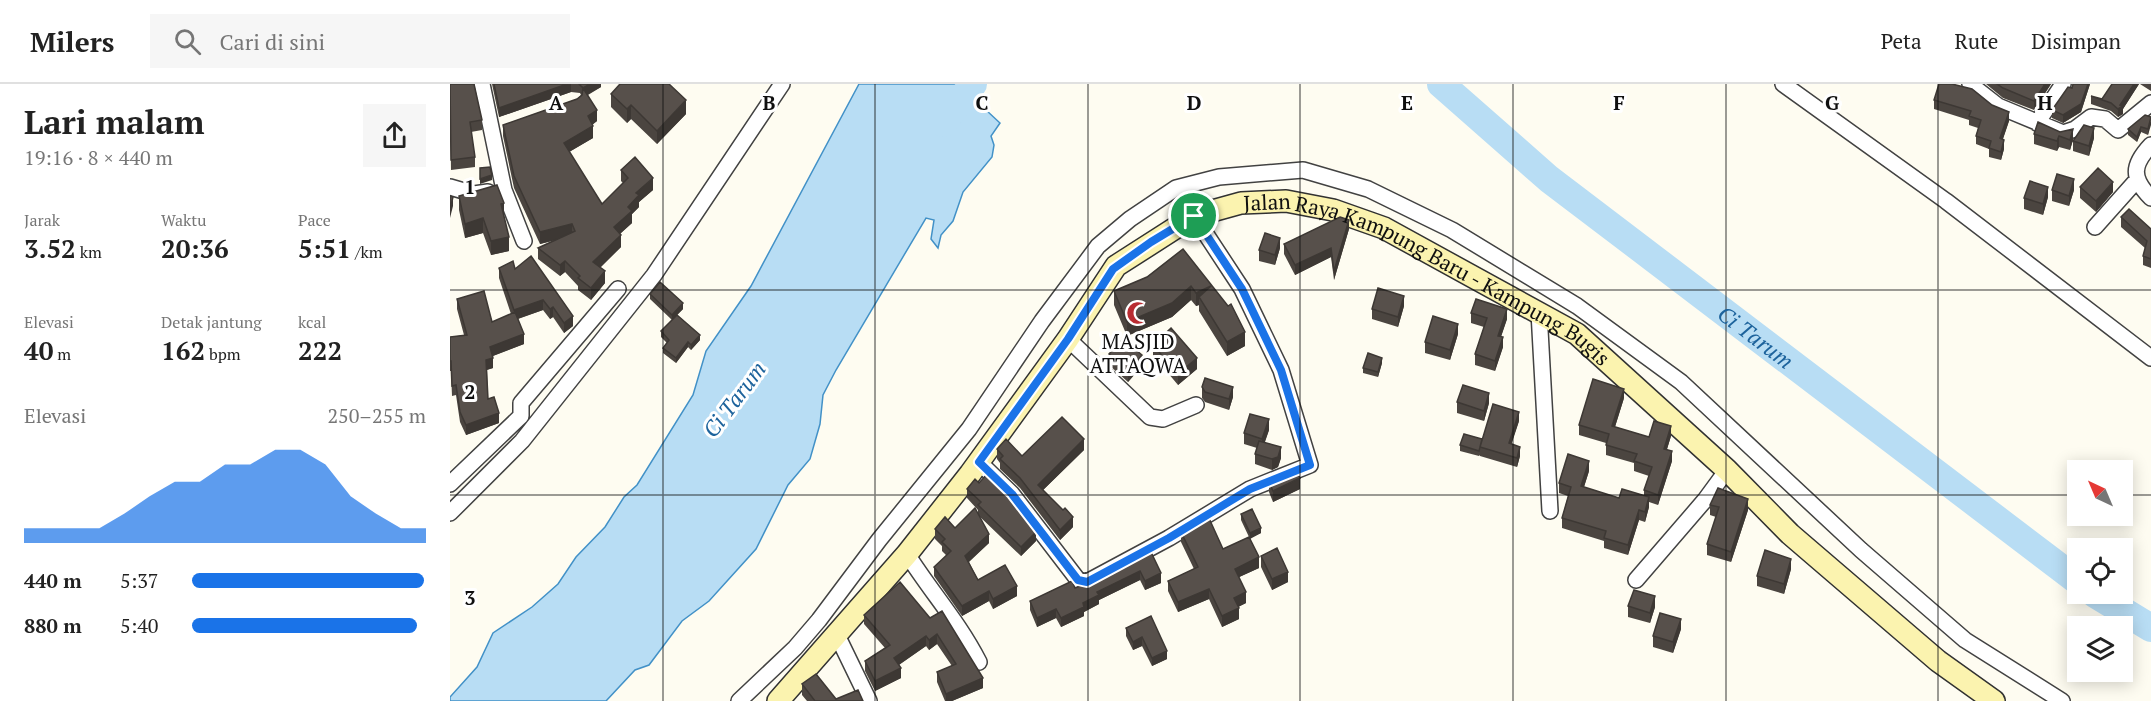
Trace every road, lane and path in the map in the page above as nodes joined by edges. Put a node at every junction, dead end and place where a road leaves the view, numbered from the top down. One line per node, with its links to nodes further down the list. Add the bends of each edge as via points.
1 (482, 84): 10 (street, via 497,129)
2 (782, 84): 25 (street, via 646,284 522,441)
3 (1783, 84): 19 (street, via 1946,201)
4 (1970, 84): 7 (street, via 1998,106)
5 (2063, 84): 7 (street)
6 (2151, 103): 7 (street, via 2118,130 2099,117 2090,118 2066,133)
7 (2037, 123)
8 (2151, 145): 9 (street, via 2138,164)
9 (2136, 181): 12 (street); 14 (street)
10 (504, 186): 11 (street, via 481,194); 15 (street)
11 (450, 187)
12 (2151, 198)
13 (1194, 216): 17 (street, Jalan Raya Kampung Baru - Kampung Bugis, via 1241,203 1286,201 1333,210 1384,228); 18 (street, Jalan Raya Kampung Baru - Kampung Bugis, via 1116,266); 21 (street, via 1242,289 1281,370 1310,465 1250,489 1087,582 1078,580 1012,494)
14 (2095, 227)
15 (524, 241)
16 (618, 289): 23 (street, via 521,403 521,416)
17 (1539, 312): 22 (street, Jalan Raya Kampung Baru - Kampung Bugis, via 1577,334); 24 (street)
18 (1068, 339): 20 (street, via 1150,417 1163,419); 21 (street, Jalan Raya Kampung Baru - Kampung Bugis)
19 (2151, 358)
20 (1196, 405)
21 (979, 462): 26 (street, Jalan Raya Kampung Baru - Kampung Bugis)
22 (1727, 470): 27 (street); 33 (street, Jalan Raya Kampung Baru - Kampung Bugis, via 1790,534 1876,609 1962,680)
23 (450, 484)
24 (1550, 511)
25 (450, 513)
26 (908, 554): 28 (street, Jalan Raya Kampung Baru - Kampung Bugis); 29 (street, via 952,615)
27 (1636, 580)
28 (837, 635): 31 (street, Jalan Raya Kampung Baru - Kampung Bugis); 32 (street)
29 (979, 662)
30 (739, 701): 34 (street, via 819,621 969,429 1098,246 1176,188 1219,177 1303,170 1368,189 1452,230 1577,306 1681,382 1861,550 1965,640)
31 (778, 701)
32 (869, 701)
33 (1994, 701)
34 (2062, 701)

